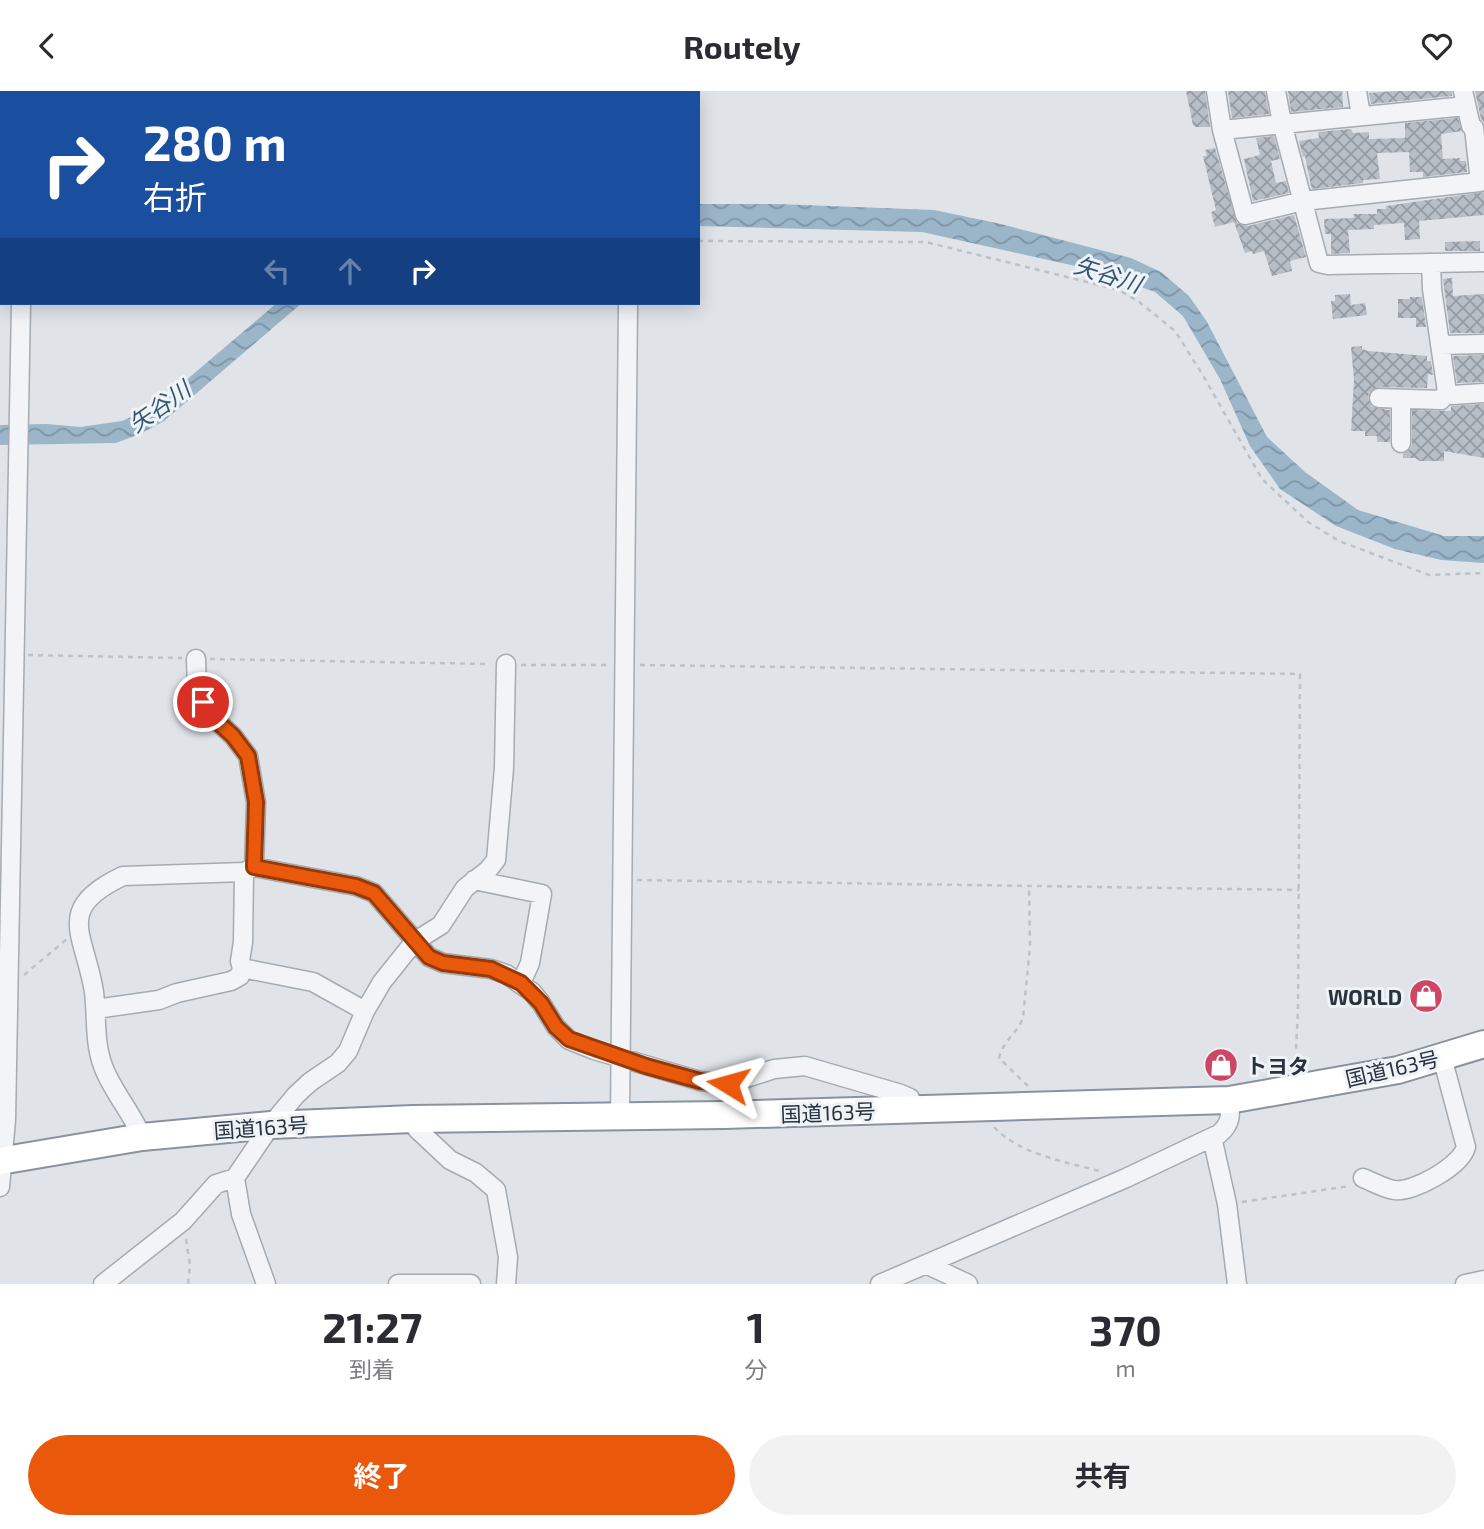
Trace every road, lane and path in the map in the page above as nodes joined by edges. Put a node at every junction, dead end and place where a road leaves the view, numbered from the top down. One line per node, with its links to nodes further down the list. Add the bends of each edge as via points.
1 (1216, 91): 7 (street)
2 (1276, 91): 6 (street)
3 (1357, 91): 5 (street)
4 (1465, 98): 5 (street); 8 (street, via 1474,128 1480,183)
5 (1362, 116): 6 (street)
6 (1282, 123): 7 (street); 8 (street)
7 (1222, 130): 8 (street, via 1245,215)
8 (1303, 201): 11 (street, via 1319,263)
9 (700, 241): 21 (path, via 926,242 1119,290 1175,331 1262,479 1308,522 1339,541 1429,575)
10 (1484, 262): 11 (street)
11 (1431, 263): 15 (street)
12 (22, 305): 22 (street)
13 (628, 305): 25 (street)
14 (1484, 344): 15 (street)
15 (1440, 345): 16 (street)
16 (1447, 392): 17 (street); 19 (street, via 1441,400)
17 (1484, 393)
18 (1379, 398): 19 (street)
19 (1401, 400): 20 (street)
20 (1401, 443)
21 (1484, 573)
22 (15, 655): 23 (path); 34 (street)
23 (196, 659): 24 (path); 26 (street, via 197,689 209,714 248,756 256,802)
24 (506, 664): 25 (path); 27 (street, via 504,768 495,860)
25 (626, 665): 28 (street); 30 (path, via 1300,674)
26 (249, 870): 31 (street, via 123,876 89,896 80,911); 32 (street, via 356,886 374,893); 33 (street)
27 (474, 880): 32 (street, via 441,925); 35 (street, via 542,894 530,963)
28 (621, 880): 29 (path); 40 (street)
29 (1029, 886): 30 (path); 43 (path, via 1030,946 1023,1018 999,1058 1033,1091)
30 (1299, 890): 41 (path)
31 (78, 930): 34 (path, via 27,974); 36 (street)
32 (414, 942): 35 (street, via 443,963 491,969); 37 (street)
33 (243, 968): 36 (street, via 240,977 231,981 159,1000); 37 (street, via 313,982)
34 (9, 981): 51 (street)
35 (521, 983): 40 (street, via 569,1039)
36 (96, 1009): 49 (street, via 95,1032 103,1068)
37 (365, 1010): 48 (street, via 348,1051 310,1081)
38 (1484, 1044): 39 (highway, 国道163号)
39 (1442, 1057): 41 (highway, 国道163号); 54 (street, via 1464,1154 1421,1185 1406,1190)
40 (619, 1058): 45 (street, via 700,1081 728,1084 774,1069 804,1066 901,1094 910,1098); 46 (street)
41 (1294, 1089): 42 (highway, 国道163号)
42 (1229, 1100): 43 (highway, 国道163号); 50 (street, via 1226,1128)
43 (1037, 1106): 44 (highway, 国道163号)
44 (986, 1108): 45 (highway, 国道163号); 53 (path, via 989,1122 999,1132 1028,1148)
45 (914, 1110): 46 (highway, 国道163号)
46 (620, 1117): 47 (highway, 国道163号)
47 (413, 1119): 48 (highway, 国道163号); 65 (street, via 417,1129 450,1160 496,1190 508,1257)
48 (271, 1125): 49 (highway, 国道163号); 52 (street)
49 (142, 1137): 51 (highway, 国道163号)
50 (1212, 1137): 53 (street); 56 (street)
51 (1, 1161): 55 (street)
52 (235, 1178): 57 (street, via 216,1184); 62 (street, via 241,1214)
53 (1126, 1178): 58 (street)
54 (1363, 1178): 56 (path, via 1359,1185)
55 (0, 1187)
56 (1227, 1204): 68 (street)
57 (180, 1224): 60 (street); 61 (path, via 190,1265)
58 (928, 1265): 66 (street); 67 (street)
59 (1484, 1280): 69 (street)
60 (103, 1284)
61 (188, 1284)
62 (266, 1284)
63 (398, 1284): 64 (street)
64 (471, 1284)
65 (506, 1284)
66 (880, 1284)
67 (968, 1284)
68 (1237, 1284)
69 (1465, 1284)

